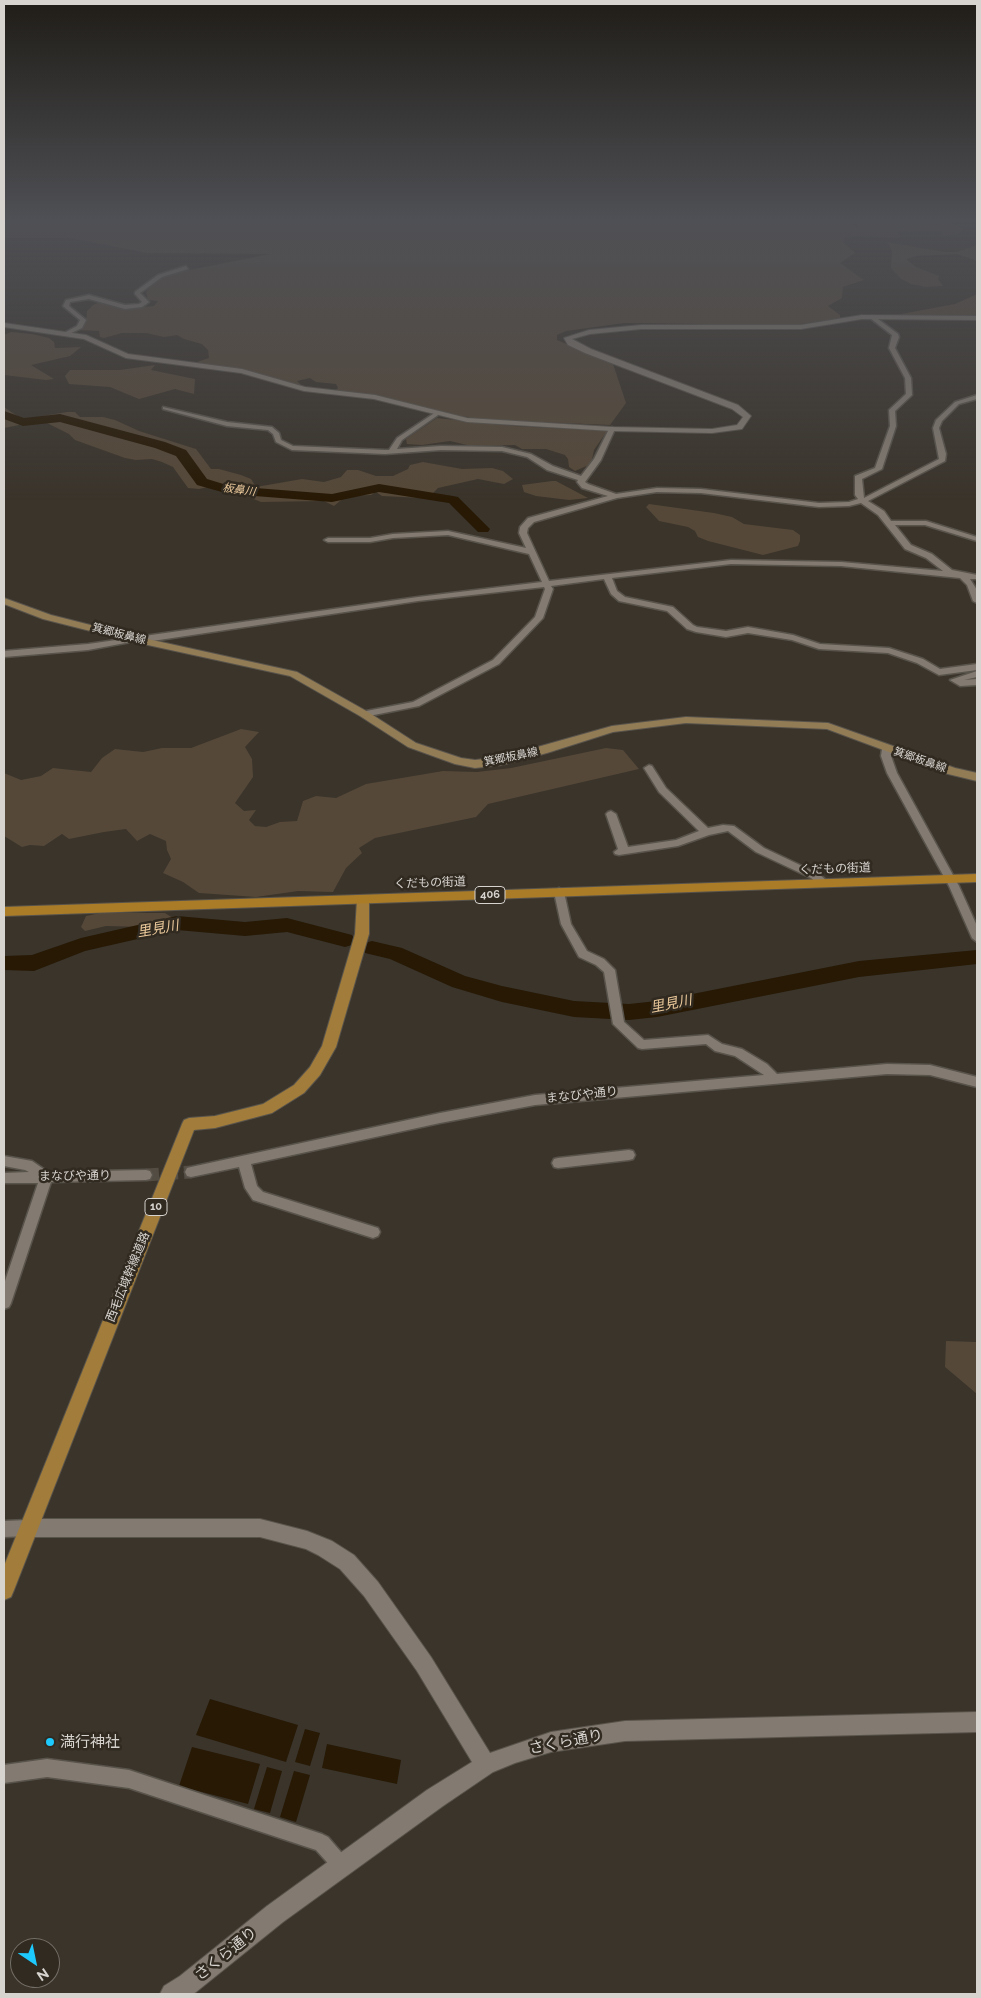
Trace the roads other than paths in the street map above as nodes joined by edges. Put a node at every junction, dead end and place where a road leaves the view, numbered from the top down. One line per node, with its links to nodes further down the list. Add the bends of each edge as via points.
1 (77, 315): 5 (street, via 83,320 80,326)
2 (872, 317): 3 (street); 9 (street, via 801,327 641,327 572,336 568,340 577,346 735,407 747,416 739,427 722,431); 13 (street, via 895,334 892,348 908,378 909,396 892,410 893,426 878,469 858,478)
3 (977, 318)
4 (4, 325): 5 (street)
5 (67, 333): 8 (street, via 86,337 126,356 242,372 304,389 375,397)
6 (977, 397): 13 (street, via 951,407 939,420 936,428 943,460)
7 (165, 408): 10 (street, via 227,424 270,428 278,441 292,448)
8 (436, 414): 9 (street, via 467,420); 10 (street, via 399,439)
9 (612, 429): 11 (street, via 597,460)
10 (392, 451): 11 (street, via 507,449 529,455 548,467)
11 (582, 479): 12 (street, via 585,486)
12 (616, 496): 13 (street, via 677,490 819,506); 17 (street, via 528,522 523,533)
13 (862, 500): 14 (street)
14 (890, 524): 15 (street, via 926,523); 18 (street, via 908,547 929,556 949,572)
15 (977, 539)
16 (328, 540): 17 (street, via 448,533)
17 (532, 552): 21 (street)
18 (963, 576): 19 (street, via 841,564 731,562); 20 (street); 22 (street)
19 (607, 577): 21 (street); 26 (street, via 614,592 622,598 670,609 696,629 726,634 748,630 820,646 889,651 920,660 939,672)
20 (977, 577)
21 (546, 583): 24 (street); 29 (street, via 549,589 539,618 500,659 416,704)
22 (977, 601)
23 (4, 602): 24 (main road, 箕郷板鼻線, via 48,617)
24 (137, 639): 25 (street, via 99,646); 29 (main road, 箕郷板鼻線, via 293,674)
25 (4, 654)
26 (977, 667)
27 (977, 674): 28 (street, via 954,680 960,684)
28 (977, 682)
29 (364, 714): 30 (main road, 箕郷板鼻線, via 427,752 475,764 521,757 612,729 686,720 828,726)
30 (887, 749): 32 (main road, 箕郷板鼻線, via 952,772); 36 (street, via 892,773)
31 (649, 768): 34 (street, via 662,790)
32 (977, 777)
33 (611, 814): 34 (street, via 622,851 678,844)
34 (706, 832): 37 (street, via 730,828 760,850)
35 (977, 878): 36 (highway, くだもの街道 / 406)
36 (950, 879): 37 (highway, くだもの街道 / 406); 41 (street)
37 (824, 883): 38 (highway, くだもの街道 / 406)
38 (559, 892): 39 (highway, くだもの街道 / 406); 42 (street, via 566,924 583,954 609,970 619,1024 636,1040 642,1044 708,1039 719,1048 738,1052 763,1066)
39 (363, 898): 40 (highway, くだもの街道 / 406); 54 (main road, 西毛広域幹線道路 / 10, via 362,934 357,954 329,1047 315,1071 299,1089 267,1109 214,1122 189,1124)
40 (4, 912)
41 (977, 938)
42 (774, 1078): 43 (street, まなびや通り, via 912,1068); 45 (street, まなびや通り, via 509,1104)
43 (977, 1082)
44 (629, 1155): 47 (street)
45 (244, 1160): 48 (street, まなびや通り); 52 (street, via 251,1188 258,1196)
46 (4, 1161): 50 (street, via 28,1165)
47 (558, 1163)
48 (191, 1172)
49 (146, 1175): 50 (street, まなびや通り)
50 (46, 1177): 51 (street, まなびや通り); 53 (street)
51 (4, 1178)
52 (373, 1232)
53 (4, 1303)
54 (28, 1528): 55 (street); 56 (main road, 西毛広域幹線道路 / 10); 58 (street, via 260,1528 326,1548 347,1562 371,1589 424,1664)
55 (4, 1529)
56 (4, 1590)
57 (977, 1722): 58 (street, さくら通り, via 625,1731 551,1742)
58 (486, 1765): 60 (street, さくら通り)
59 (4, 1774): 60 (street, via 47,1768 129,1779 322,1843)
60 (341, 1866): 61 (street, さくら通り)
61 (172, 1994)

